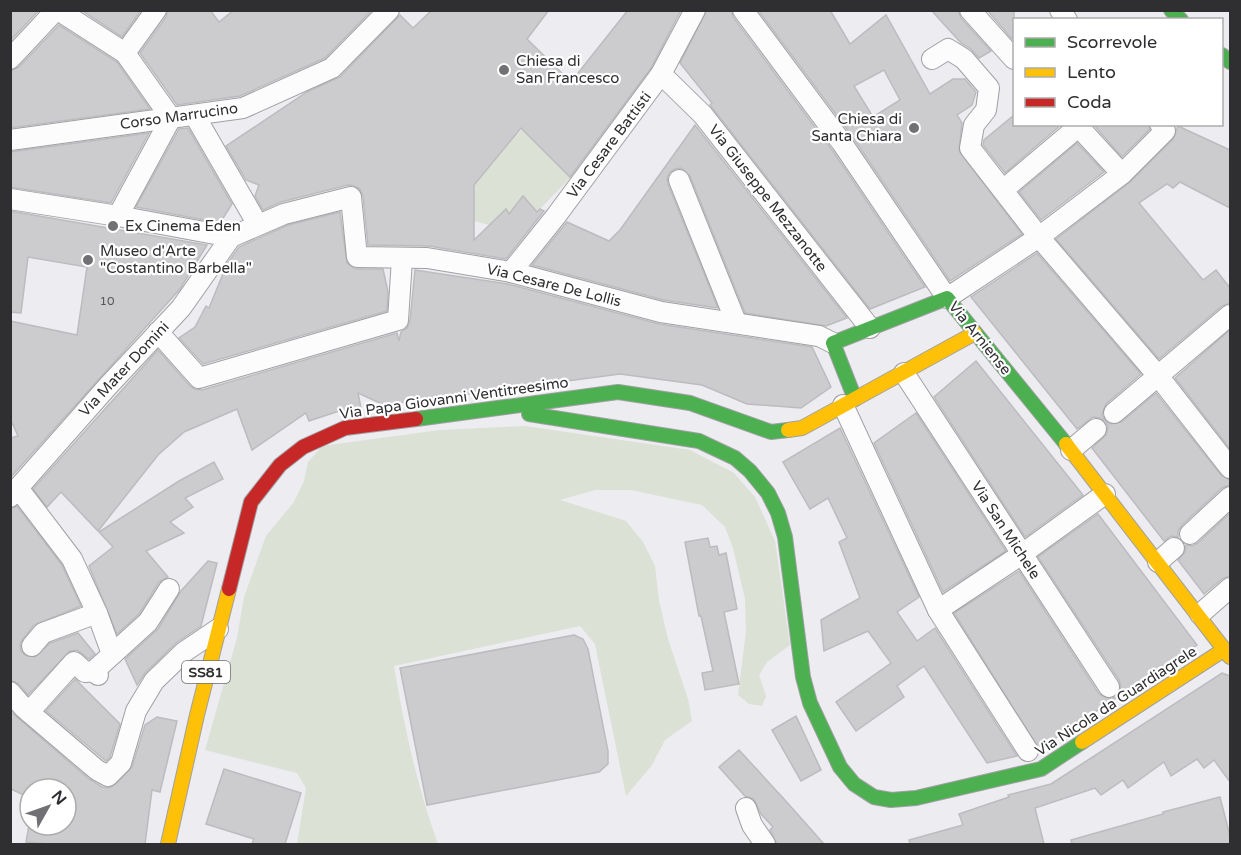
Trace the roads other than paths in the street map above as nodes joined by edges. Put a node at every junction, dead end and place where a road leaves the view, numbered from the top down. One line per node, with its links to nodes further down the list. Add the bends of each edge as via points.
1 (57, 10): 7 (street); 9 (street)
2 (156, 10): 7 (street)
3 (389, 10): 12 (street, Corso Marrucino, via 332,68 243,108)
4 (695, 10): 11 (street, Via Cesare Battisti)
5 (743, 10): 27 (street, Via Arniense, via 842,142)
6 (970, 10): 8 (street)
7 (125, 53): 13 (street)
8 (1013, 58)
9 (10, 59)
10 (932, 59): 19 (street, via 948,49 964,59 989,88 986,110 974,125 970,148)
11 (661, 74): 26 (street, Via Cesare Battisti); 30 (street, Via Giuseppe Mezzanotte, via 703,115)
12 (195, 116): 13 (street, Corso Marrucino); 22 (street)
13 (171, 118): 16 (street, Corso Marrucino); 21 (street)
14 (1076, 126): 17 (street); 19 (street)
15 (1162, 128): 17 (street)
16 (10, 140)
17 (1122, 174): 24 (street)
18 (679, 180): 29 (street)
19 (1003, 190): 24 (street)
20 (10, 199): 21 (street)
21 (118, 216): 23 (street)
22 (258, 225): 23 (street, Via Cesare De Lollis); 25 (street, Via Cesare De Lollis, via 284,214 351,197 357,257)
23 (231, 237): 31 (street, Via Mater Domini, via 181,308)
24 (1039, 237): 27 (street); 35 (street)
25 (402, 259): 26 (street, Via Cesare De Lollis, via 427,258); 31 (street, via 398,320 199,378)
26 (511, 272): 29 (street, Via Cesare De Lollis, via 661,312)
27 (947, 298): 30 (main road); 32 (main road, Via Arniense)
28 (1230, 315): 35 (street)
29 (736, 322): 33 (street, Via Cesare De Lollis, via 819,336)
30 (870, 328): 33 (main road)
31 (158, 332): 42 (street, Via Mater Domini)
32 (975, 333): 34 (main road, Via Papa Giovanni Ventitreesimo); 40 (main road, Via Arniense)
33 (833, 343): 36 (main road)
34 (904, 373): 36 (main road, Via Papa Giovanni Ventitreesimo); 47 (street, Via San Michele)
35 (1159, 377): 38 (street); 41 (street)
36 (849, 402): 37 (main road, Via Papa Giovanni Ventitreesimo, via 802,428 771,432 690,403 618,392); 51 (street)
37 (480, 410): 54 (main road, Via Papa Giovanni Ventitreesimo / SS81, via 345,428 323,435 280,463 251,502); 56 (main road, Via Nicola da Guardiagrele, via 540,415 699,441 735,458 750,471 768,492 785,537 803,677 810,703 840,767 854,784 874,797 916,798 1041,769)
38 (1114, 413)
39 (1096, 429): 40 (street)
40 (1071, 450): 43 (main road, Via Arniense)
41 (1230, 468)
42 (14, 492): 52 (street, via 38,515 72,559)
43 (1105, 494): 47 (street); 48 (main road, Via Arniense)
44 (1230, 497): 45 (street)
45 (1190, 534)
46 (1174, 548): 48 (street)
47 (1022, 554): 51 (street); 58 (street, Via San Michele)
48 (1158, 562): 53 (main road, Via Arniense)
49 (1230, 588): 53 (street)
50 (169, 589): 57 (street, via 148,622)
51 (938, 610): 61 (street)
52 (97, 613): 55 (street, via 43,633); 57 (street)
53 (1200, 614): 56 (main road, Via Arniense)
54 (218, 629): 60 (street, via 184,652 132,706 121,763 108,776); 63 (main road, Via Papa Giovanni Ventitreesimo / SS81)
55 (32, 646)
56 (1228, 653)
57 (112, 654): 60 (street, via 96,673 85,672 74,662)
58 (1109, 687)
59 (10, 692): 60 (street)
60 (29, 712)
61 (1028, 751)
62 (746, 808): 64 (street)
63 (168, 844)
64 (765, 844)

